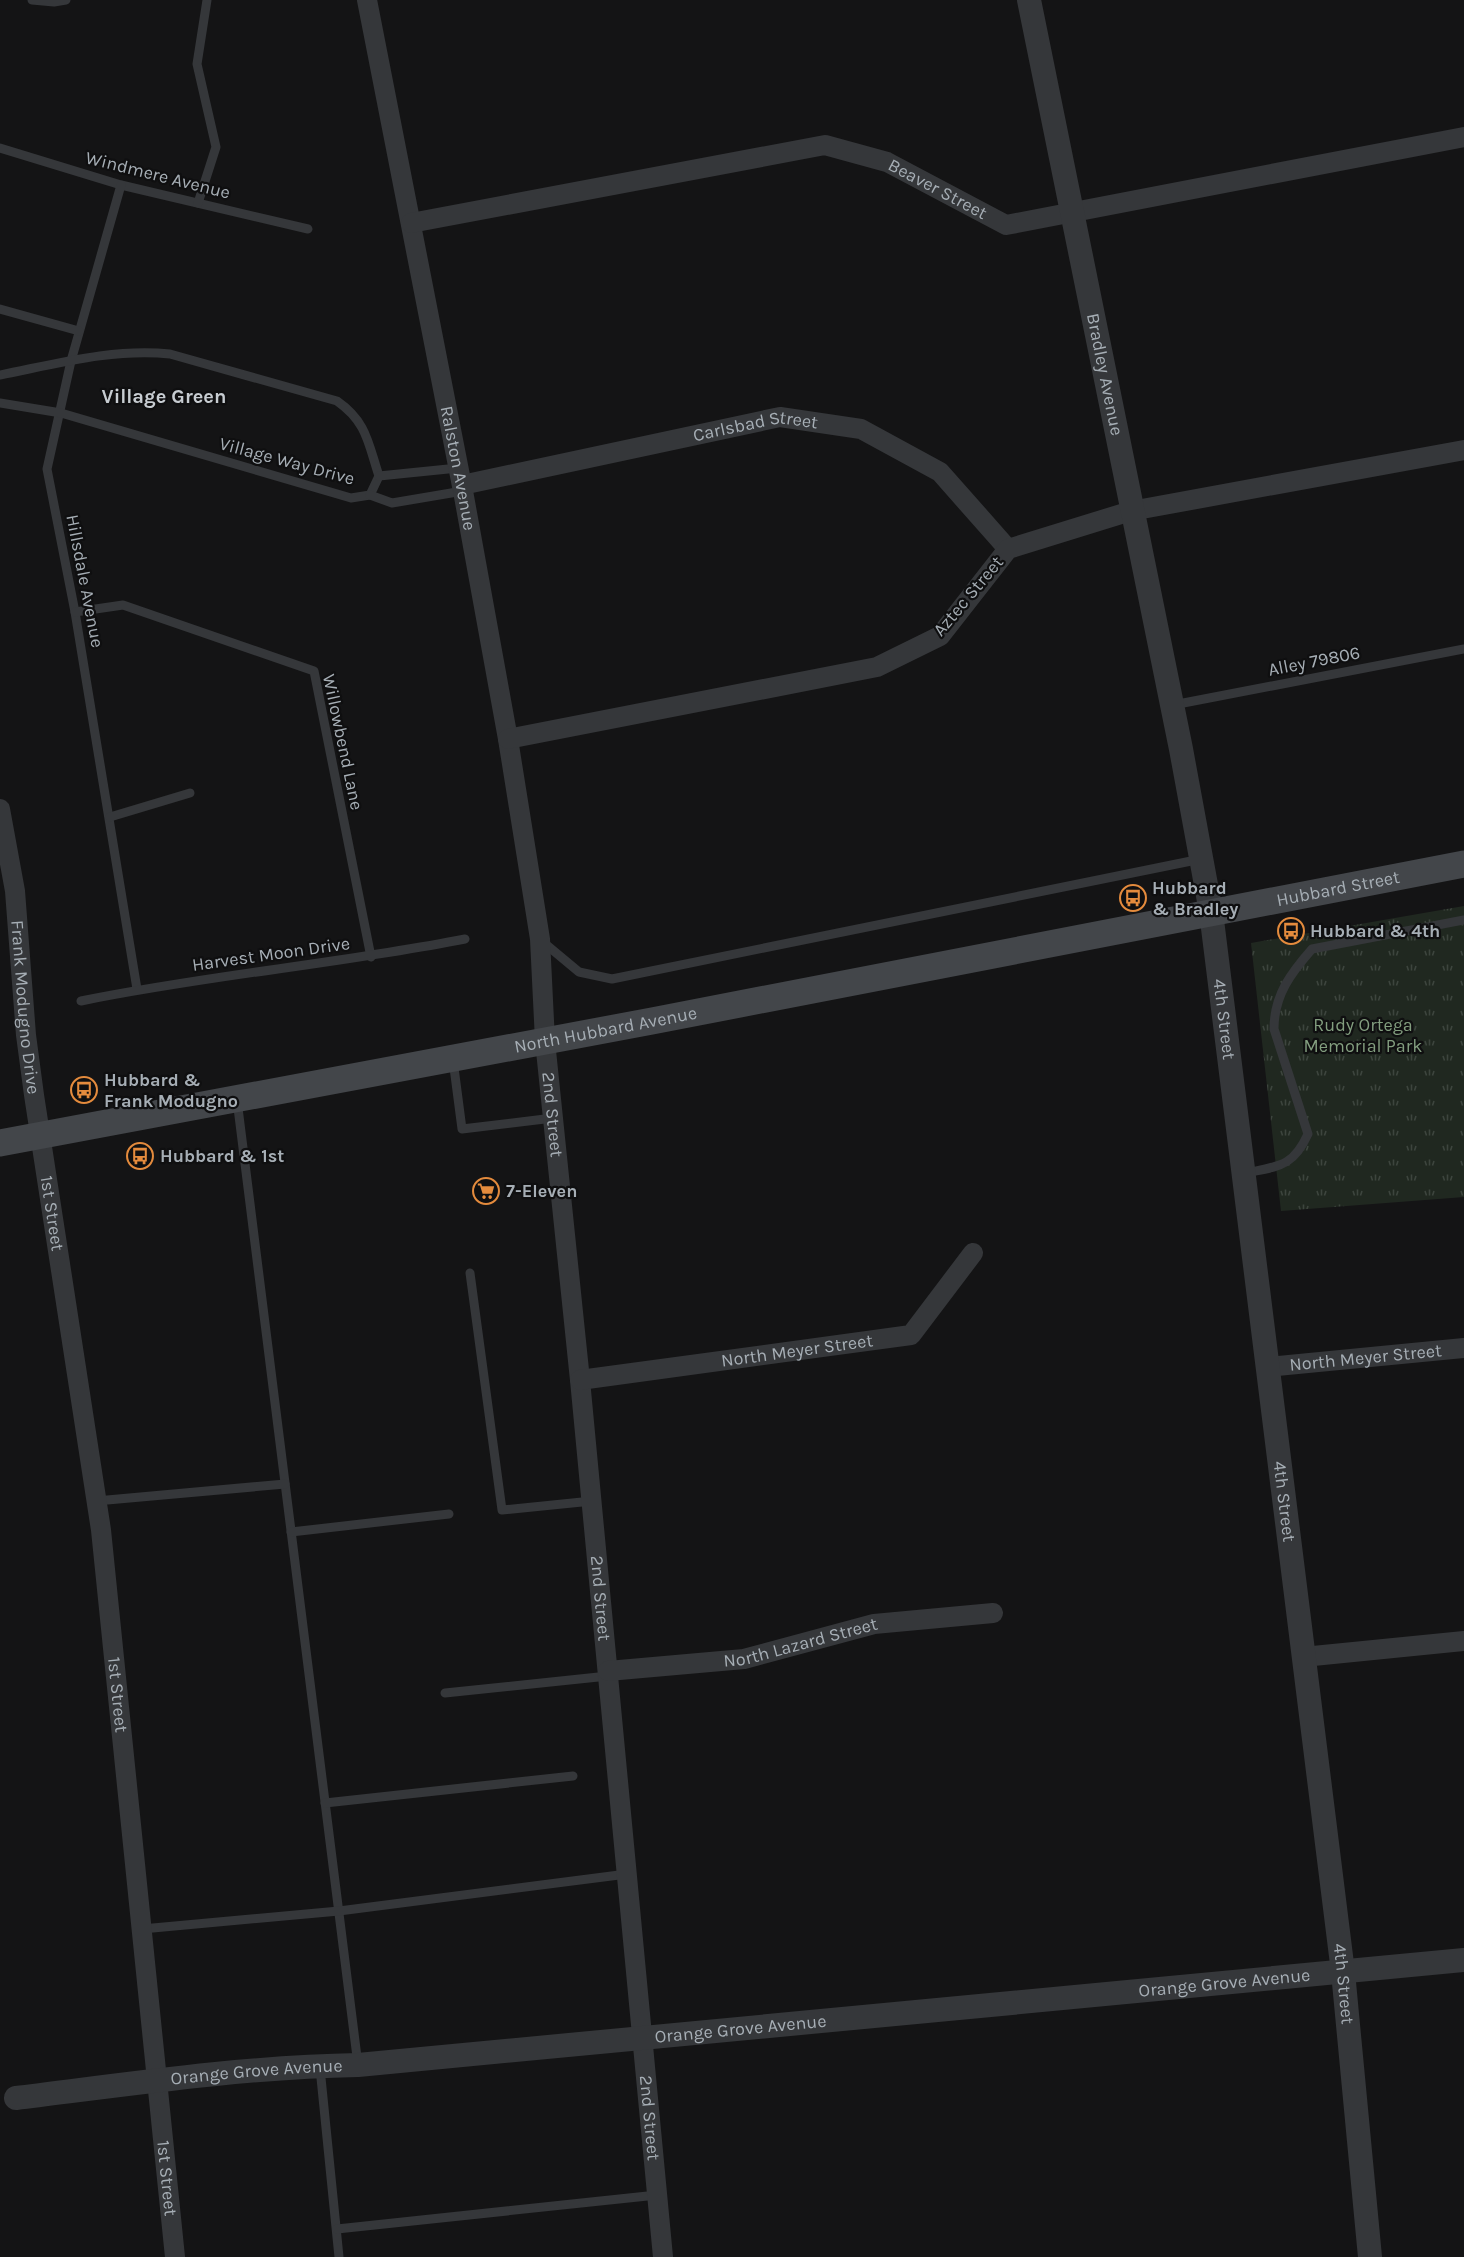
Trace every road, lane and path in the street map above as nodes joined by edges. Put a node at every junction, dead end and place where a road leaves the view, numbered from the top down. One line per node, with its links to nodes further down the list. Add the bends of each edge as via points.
1 (32, 0): 2 (lane)
2 (66, 0)
3 (207, 0): 9 (lane, via 197,64 216,147)
4 (366, 0): 11 (street, Ralston Avenue)
5 (1029, 0): 10 (street, Bradley Avenue)
6 (1464, 136): 10 (street, Beaver Street)
7 (0, 148): 8 (lane, Windmere Avenue)
8 (121, 185): 9 (lane, Windmere Avenue); 14 (lane, Hillsdale Avenue)
9 (198, 203): 12 (lane, Windmere Avenue)
10 (1073, 212): 11 (street, Beaver Street, via 1006,225 888,162 825,145); 23 (street, Bradley Avenue)
11 (411, 223): 21 (street, Ralston Avenue)
12 (308, 229)
13 (0, 309): 14 (lane)
14 (79, 331): 15 (lane, Hillsdale Avenue)
15 (71, 361): 16 (lane, Village Way Drive); 18 (lane, Hillsdale Avenue); 20 (lane, Village Way Drive, via 143,351 170,354 337,401 355,414)
16 (0, 375)
17 (0, 403): 18 (lane, Village Way Drive)
18 (61, 413): 22 (lane, Village Way Drive, via 351,498); 25 (lane, Hillsdale Avenue, via 47,469)
19 (1464, 450): 23 (street, Aztec Street)
20 (380, 476): 21 (lane); 22 (lane, Village Way Drive)
21 (461, 481): 22 (lane, via 392,503); 24 (street, Carlsbad Street, via 780,417 861,429 940,472); 28 (street, Ralston Avenue)
22 (370, 495)
23 (1131, 511): 24 (street, Aztec Street); 27 (street, Bradley Avenue)
24 (1008, 549): 28 (street, Aztec Street, via 940,636 877,667)
25 (75, 612): 32 (lane, Hillsdale Avenue); 39 (lane, Willowbend Lane, via 123,605 314,671)
26 (1464, 649): 27 (lane, Alley 79806)
27 (1170, 705): 29 (street, Bradley Avenue)
28 (508, 739): 38 (street, Ralston Avenue)
29 (1181, 749): 33 (street, 4th Street)
30 (190, 793): 32 (lane)
31 (0, 809): 46 (street, Frank Modugno Drive, via 15,891 26,1035)
32 (110, 817): 40 (lane, Hillsdale Avenue)
33 (1201, 859): 35 (street, 4th Street); 38 (lane, via 612,979 579,972)
34 (1464, 864): 35 (main road, Hubbard Street)
35 (1211, 912): 42 (main road, North Hubbard Avenue); 48 (street, 4th Street)
36 (1464, 920): 48 (lane, via 1312,949 1298,965 1279,994 1274,1029 1308,1134 1300,1153 1282,1165)
37 (465, 939): 39 (lane, Harvest Moon Drive)
38 (540, 939): 42 (street, 2nd Street)
39 (371, 957): 40 (lane, Harvest Moon Drive)
40 (137, 989): 41 (lane, Harvest Moon Drive)
41 (81, 1001)
42 (545, 1041): 43 (main road, North Hubbard Avenue); 45 (street, 2nd Street)
43 (453, 1058): 44 (main road, North Hubbard Avenue); 45 (lane, via 462,1129)
44 (237, 1096): 46 (main road, North Hubbard Avenue); 54 (lane)
45 (553, 1118): 53 (street, 2nd Street)
46 (40, 1134): 47 (main road, North Hubbard Avenue); 55 (street, 1st Street)
47 (0, 1143)
48 (1243, 1174): 52 (street, 4th Street)
49 (973, 1253): 53 (street, North Meyer Street, via 911,1335)
50 (470, 1273): 56 (lane, via 502,1510)
51 (1464, 1348): 52 (street, North Meyer Street)
52 (1267, 1367): 61 (street, 4th Street)
53 (580, 1380): 56 (street, 2nd Street)
54 (285, 1484): 55 (lane); 58 (lane)
55 (96, 1501): 68 (street, 1st Street)
56 (592, 1501): 62 (street, 2nd Street)
57 (449, 1514): 58 (lane)
58 (291, 1532): 65 (lane)
59 (993, 1613): 62 (street, North Lazard Street, via 874,1624 744,1659)
60 (1464, 1641): 61 (street)
61 (1303, 1658): 70 (street, 4th Street)
62 (608, 1673): 63 (lane); 66 (street, 2nd Street)
63 (445, 1693)
64 (573, 1776): 65 (lane)
65 (325, 1803): 67 (lane)
66 (627, 1874): 67 (lane); 71 (street, 2nd Street)
67 (339, 1911): 68 (lane); 72 (lane)
68 (142, 1929): 74 (street, 1st Street)
69 (1464, 1960): 70 (street, Orange Grove Avenue)
70 (1343, 1972): 71 (street, Orange Grove Avenue); 81 (street, 4th Street)
71 (642, 2038): 72 (street, Orange Grove Avenue); 76 (street, 2nd Street)
72 (358, 2065): 73 (street, Orange Grove Avenue)
73 (320, 2066): 74 (street, Orange Grove Avenue); 77 (lane)
74 (157, 2080): 75 (street, Orange Grove Avenue); 78 (street, 1st Street)
75 (16, 2098)
76 (657, 2195): 77 (lane); 80 (street, 2nd Street)
77 (337, 2229): 79 (lane)
78 (175, 2257)
79 (339, 2257)
80 (663, 2257)
81 (1370, 2257)

